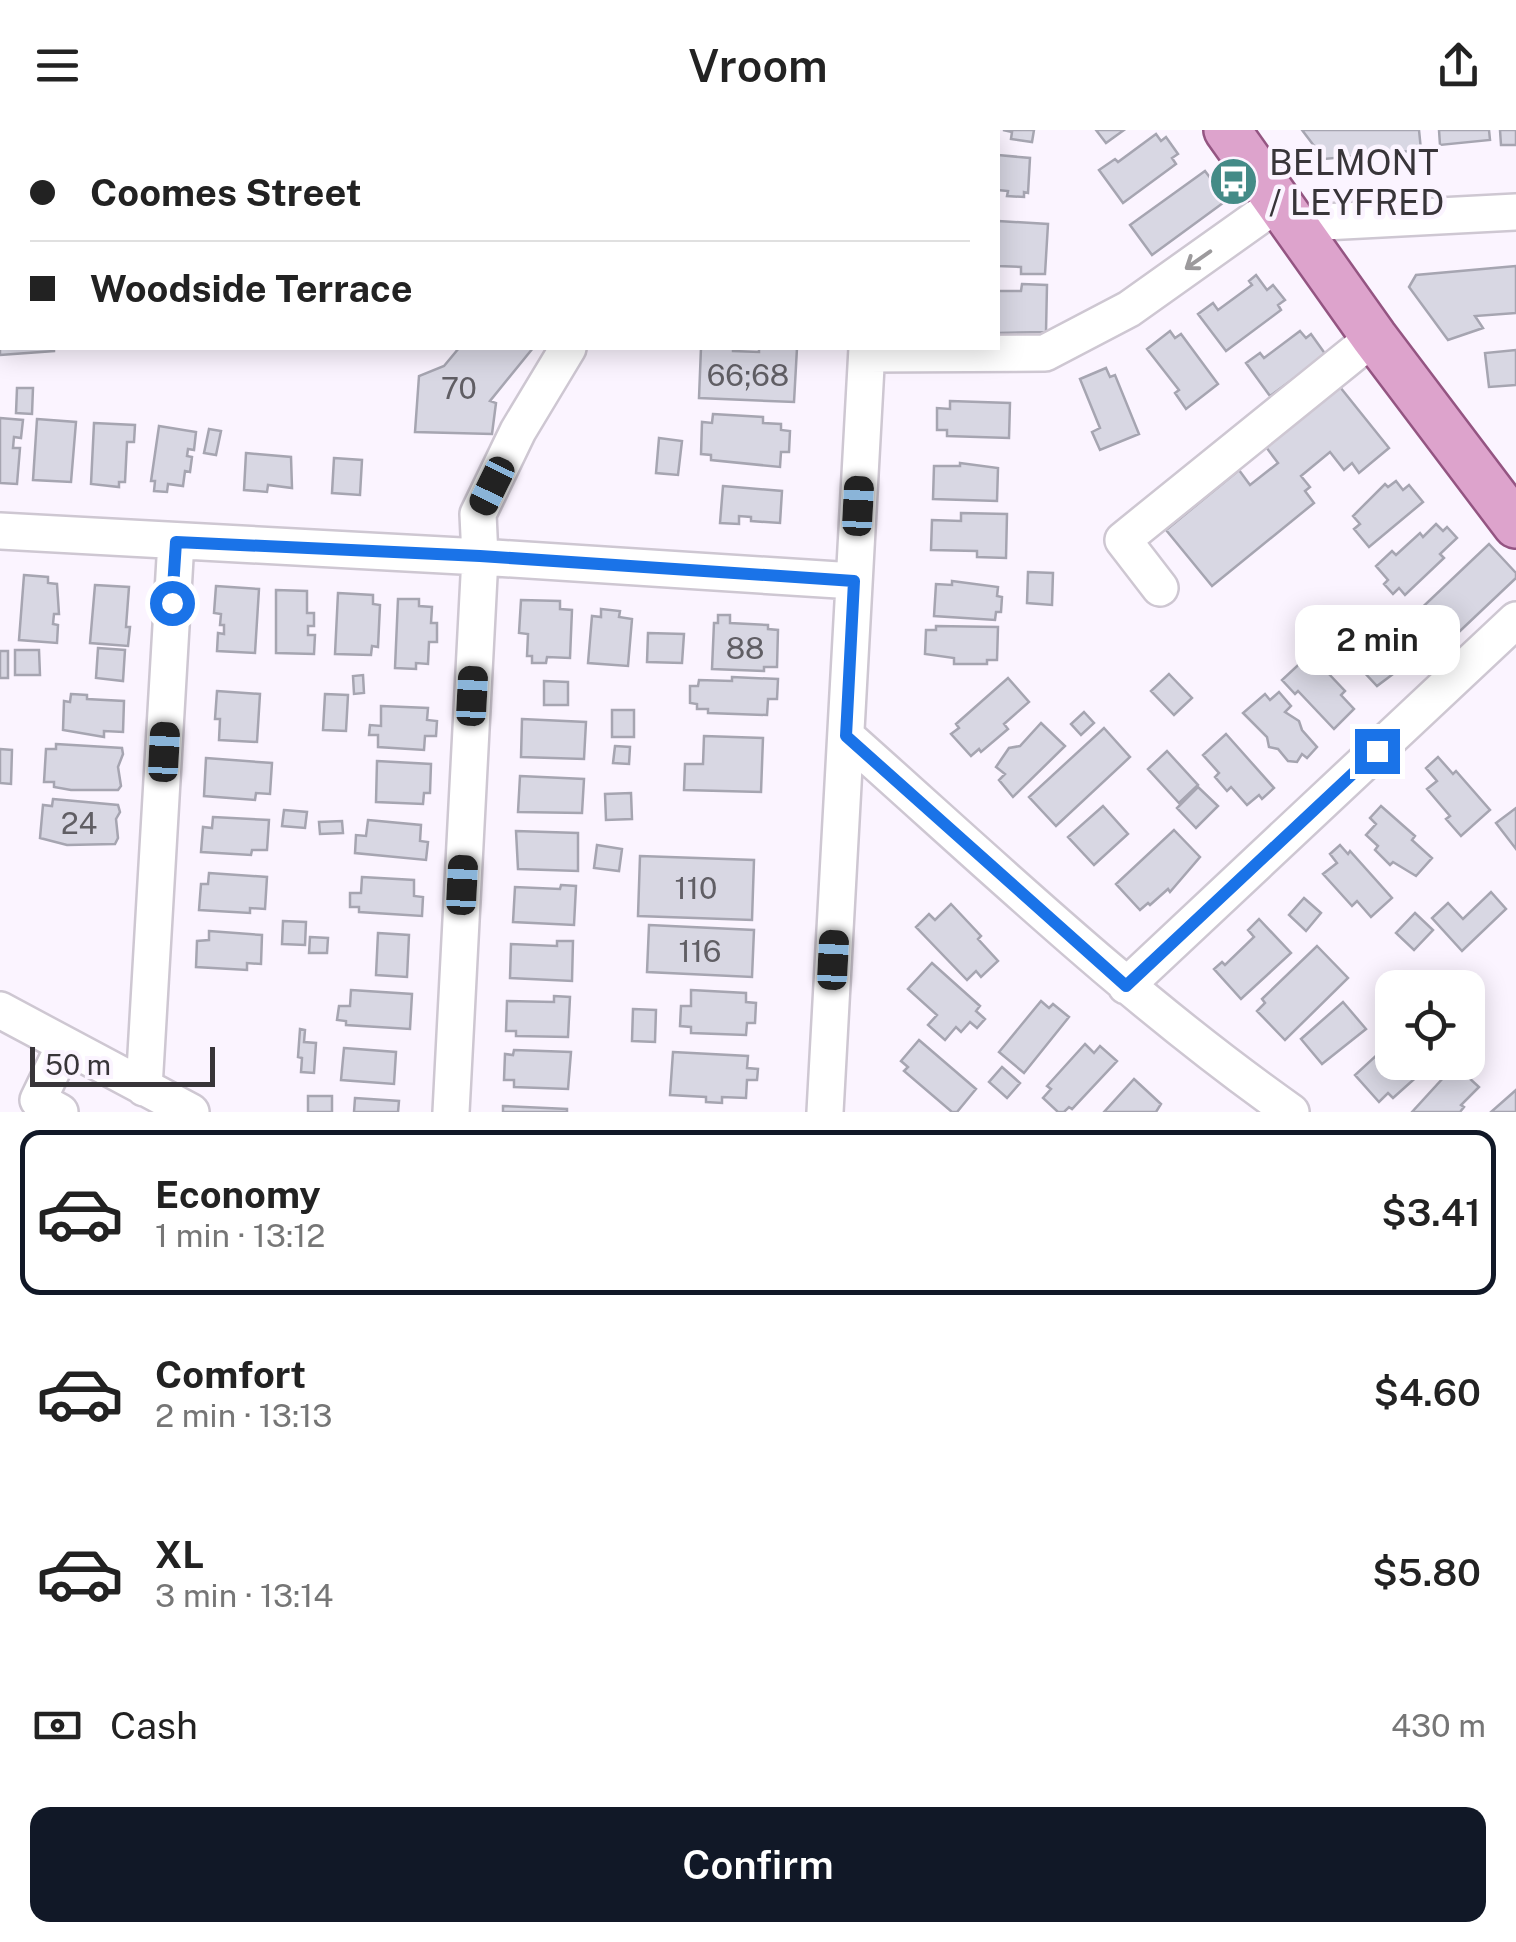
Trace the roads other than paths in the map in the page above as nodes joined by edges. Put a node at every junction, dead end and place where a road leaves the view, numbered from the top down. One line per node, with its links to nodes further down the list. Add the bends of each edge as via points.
1 (1228, 130): 3 (main road)
2 (1516, 212): 3 (street, via 1324,222)
3 (1287, 216): 4 (main road); 6 (street, one-way to 6, via 1046,353)
4 (1374, 337): 7 (main road); 12 (street, via 1122,540)
5 (567, 350): 10 (street, via 478,514)
6 (867, 351): 11 (street)
7 (1516, 525)
8 (0, 531): 9 (street)
9 (176, 542): 10 (street); 18 (street)
10 (480, 556): 11 (street); 21 (street)
11 (854, 581): 14 (street)
12 (1160, 588)
13 (1516, 620): 15 (street)
14 (846, 736): 15 (street); 22 (street)
15 (1126, 986): 23 (street)
16 (0, 1010): 17 (street)
17 (64, 1046): 18 (street); 19 (street, via 38,1100)
18 (144, 1088): 20 (street)
19 (60, 1112)
20 (190, 1112)
21 (450, 1112)
22 (825, 1112)
23 (1291, 1112)

